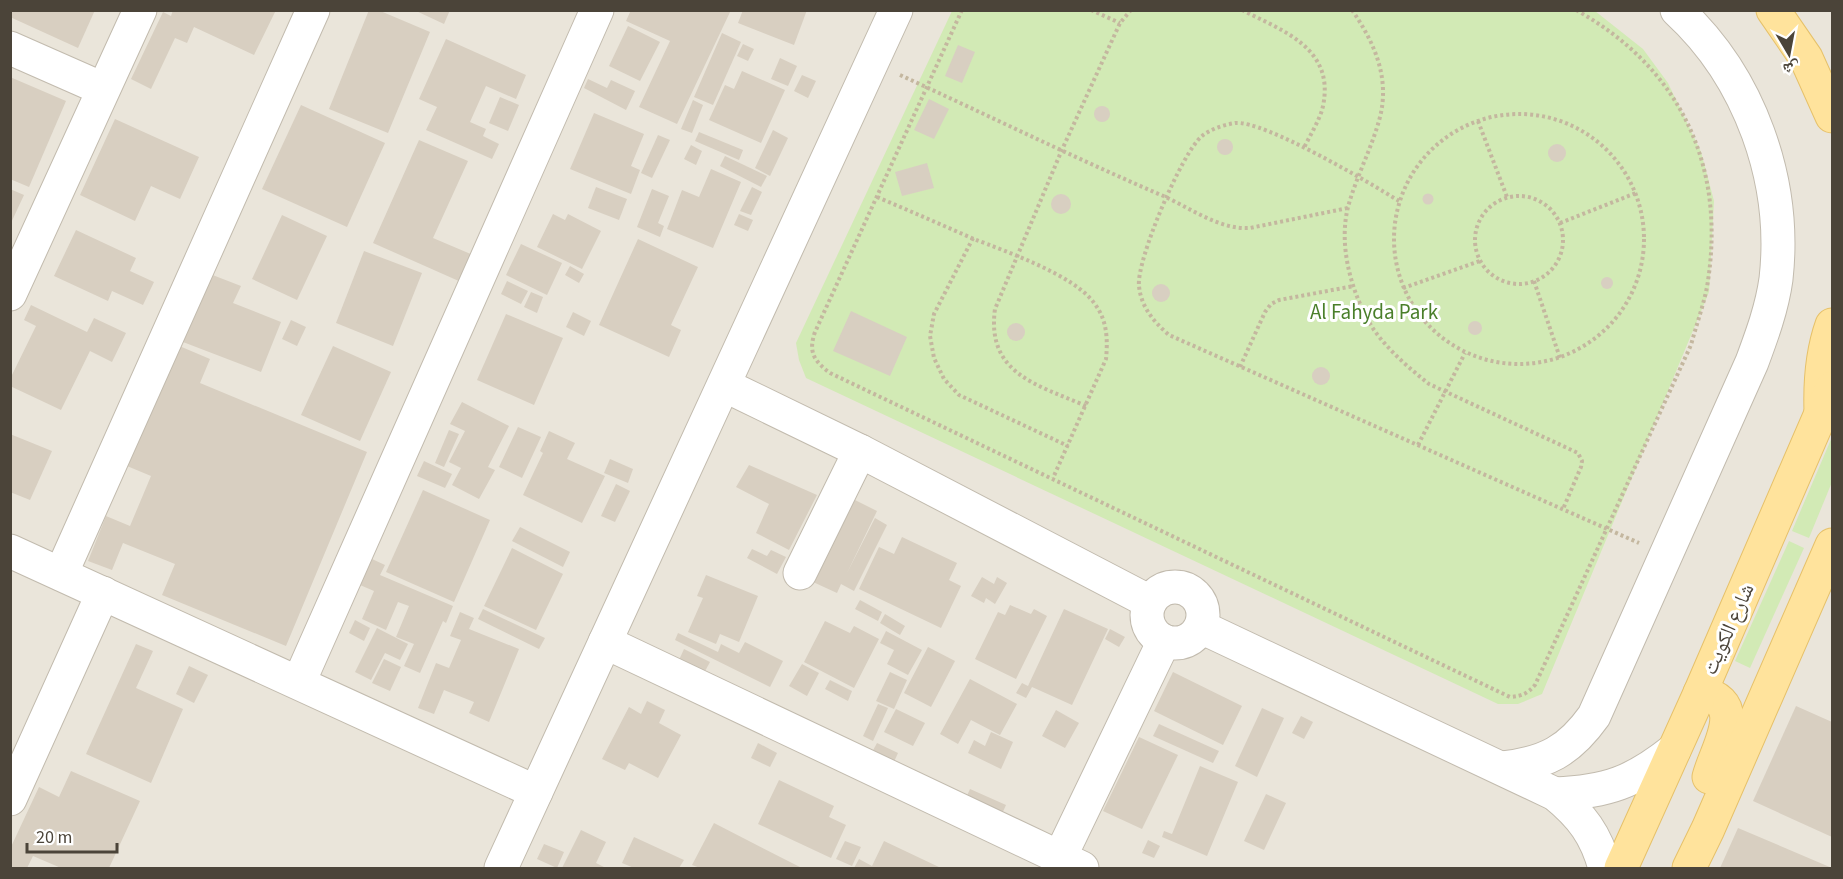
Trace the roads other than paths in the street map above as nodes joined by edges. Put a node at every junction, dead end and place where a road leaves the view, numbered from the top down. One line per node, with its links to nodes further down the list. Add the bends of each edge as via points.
1 (140, 10): 8 (street)
2 (313, 10): 18 (street)
3 (597, 10): 24 (street)
4 (896, 10): 12 (street)
5 (1677, 10): 27 (street, via 1716,52 1736,83 1765,152 1777,221 1778,256 1771,305 1763,334 1594,716 1582,734 1546,759)
6 (1773, 10): 9 (main road, via 1806,58)
7 (10, 48): 8 (street)
8 (103, 89): 10 (street)
9 (1833, 116)
10 (10, 294)
11 (1833, 325): 13 (main road, via 1820,380)
12 (724, 385): 14 (street); 23 (street)
13 (1827, 402): 25 (main road, شارع الكويت)
14 (860, 451): 17 (street); 20 (street)
15 (1833, 545): 31 (main road)
16 (10, 551): 18 (street)
17 (800, 573)
18 (61, 574): 19 (street)
19 (103, 593): 24 (street); 30 (street)
20 (1149, 602): 21 (street, via 1164,588 1173,586 1192,592 1203,607); 22 (street, via 1150,629)
21 (1201, 627): 22 (street, via 1189,639); 27 (street)
22 (1164, 641): 32 (street)
23 (605, 642): 28 (street); 32 (street)
24 (299, 682): 28 (street)
25 (1700, 693): 26 (main road, شارع الكويت); 31 (main road, via 1717,700 1727,717 1708,785)
26 (1674, 750): 29 (street, via 1654,766 1607,788); 35 (main road, شارع الكويت)
27 (1503, 768): 29 (street)
28 (536, 792): 33 (street)
29 (1555, 794): 34 (street, via 1589,828)
30 (10, 799)
31 (1708, 829): 36 (main road)
32 (1059, 862)
33 (501, 868)
34 (1605, 868)
35 (1621, 868)
36 (1689, 868)

